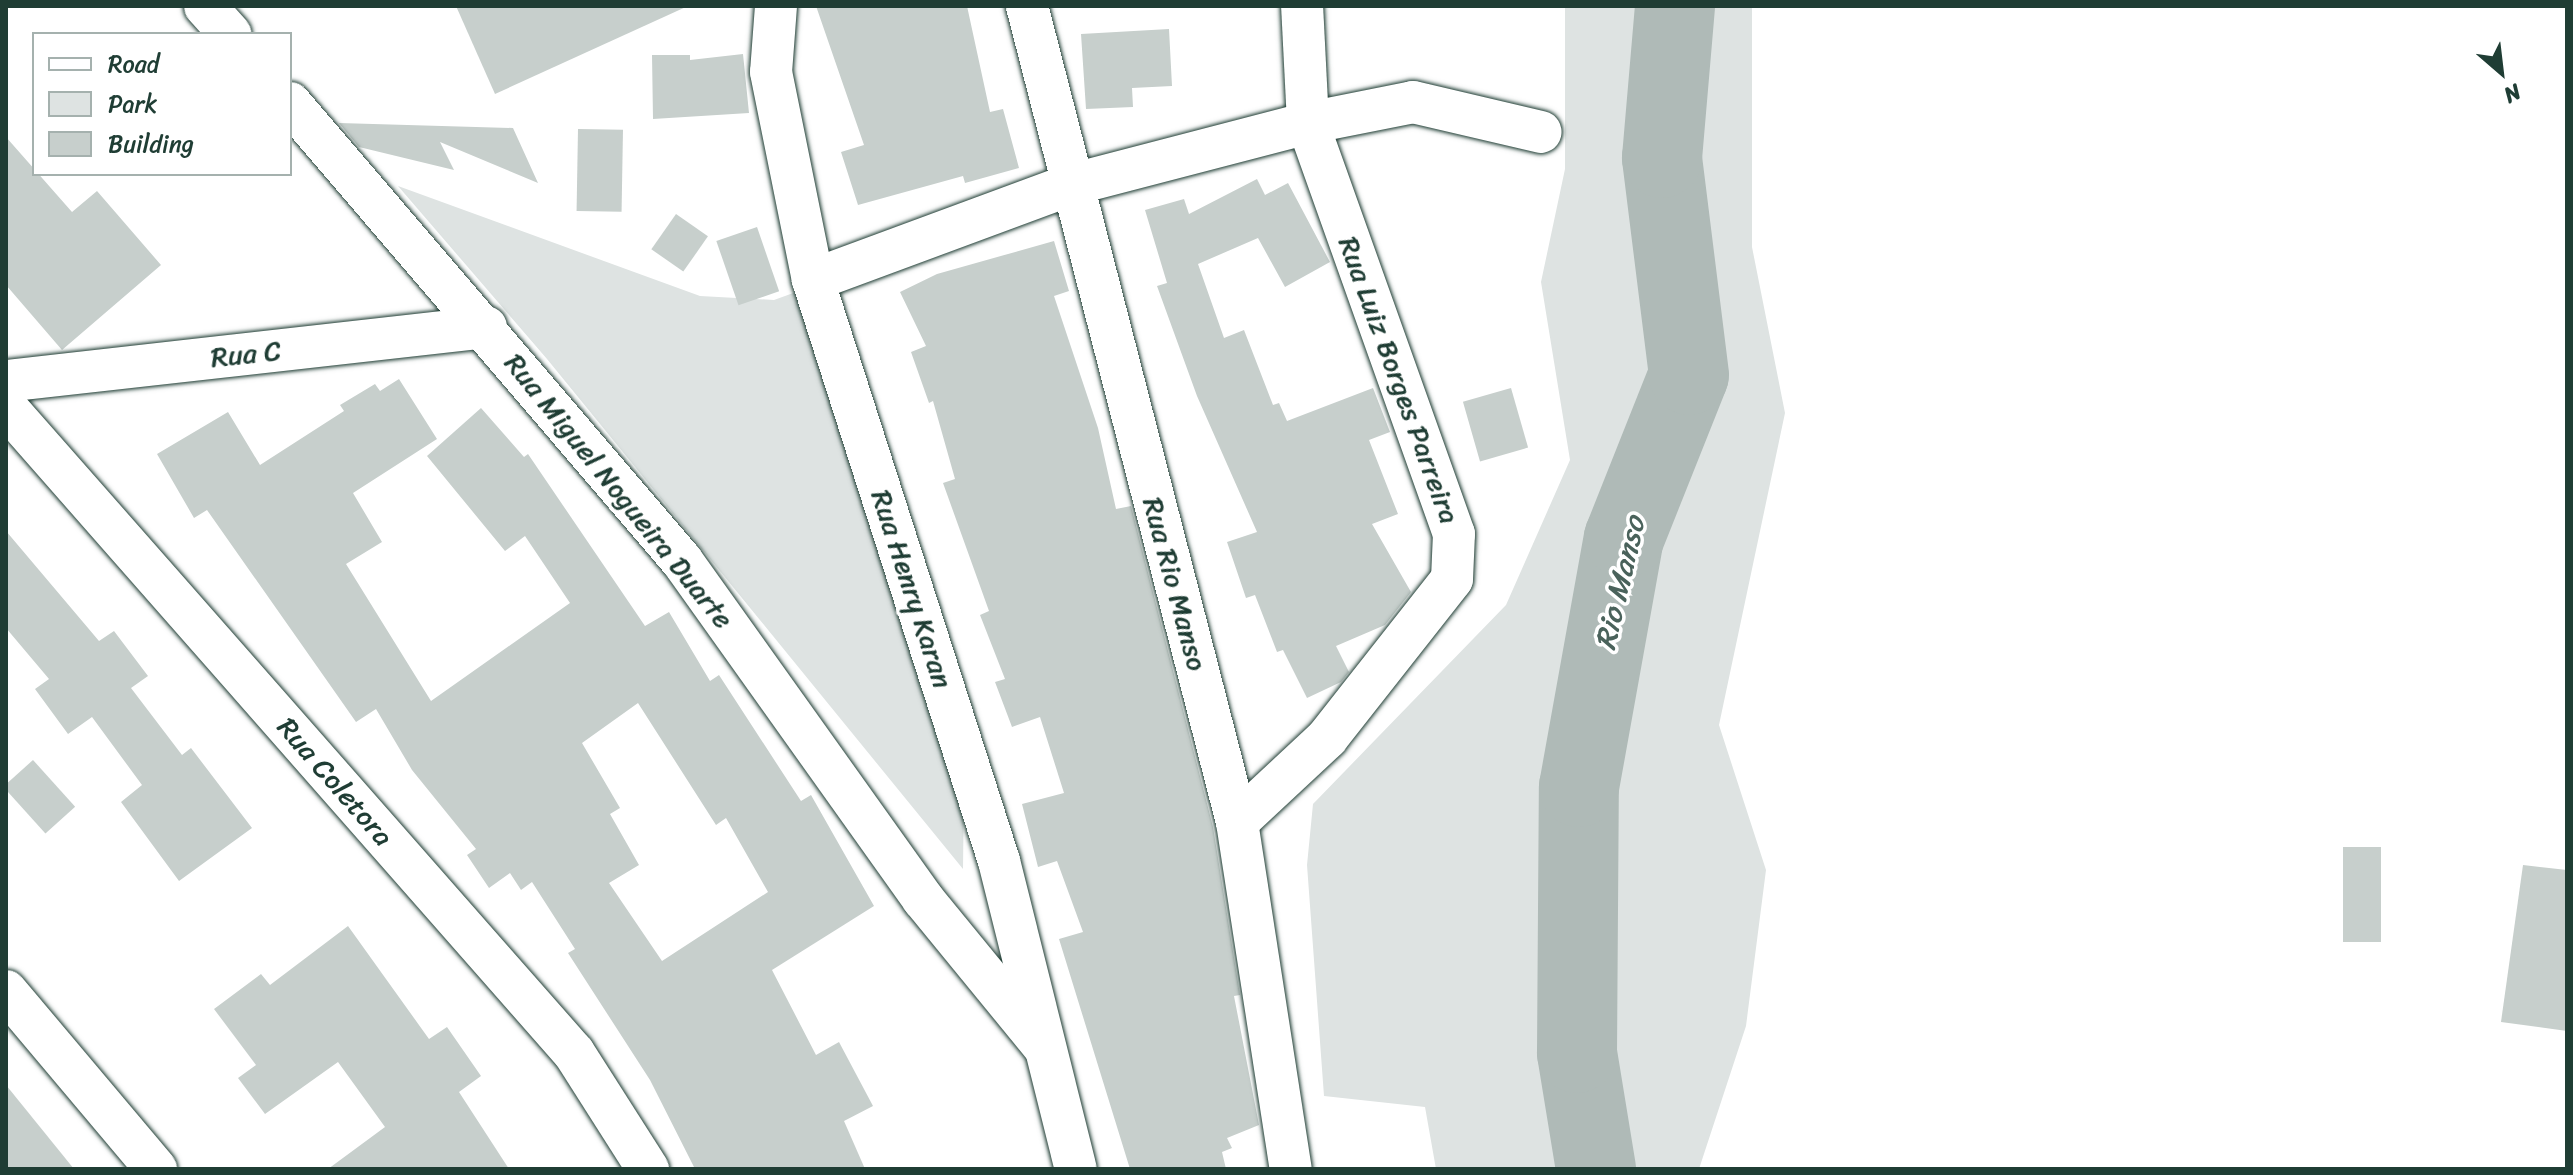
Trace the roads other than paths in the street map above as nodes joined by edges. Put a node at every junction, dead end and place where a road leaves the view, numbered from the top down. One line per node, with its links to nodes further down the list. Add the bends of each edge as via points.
1 (205, 6): 5 (street)
2 (776, 6): 10 (street, Rua Henry Karan, via 771,72)
3 (1027, 6): 9 (street, Rua Rio Manso)
4 (1302, 6): 7 (street, Rua Luiz Borges Parreira)
5 (228, 32)
6 (292, 105): 11 (street, Rua Miguel Nogueira Duarte)
7 (1308, 123): 8 (street, via 1413,102); 9 (street); 14 (street, Rua Luiz Borges Parreira, via 1454,534 1452,579 1327,738)
8 (1541, 132)
9 (1070, 185): 10 (street); 14 (street, Rua Rio Manso)
10 (813, 280): 16 (street, Rua Henry Karan, via 999,861)
11 (486, 327): 12 (street, Rua C); 16 (street, Rua Miguel Nogueira Duarte, via 682,561 923,899)
12 (6, 381)
13 (6, 407): 18 (street, Rua Coletora, via 574,1053)
14 (1237, 822): 20 (street, Rua Rio Manso)
15 (6, 991): 17 (street)
16 (1044, 1047): 19 (street, Rua Henry Karan)
17 (156, 1169)
18 (648, 1169)
19 (1076, 1169)
20 (1291, 1169)

